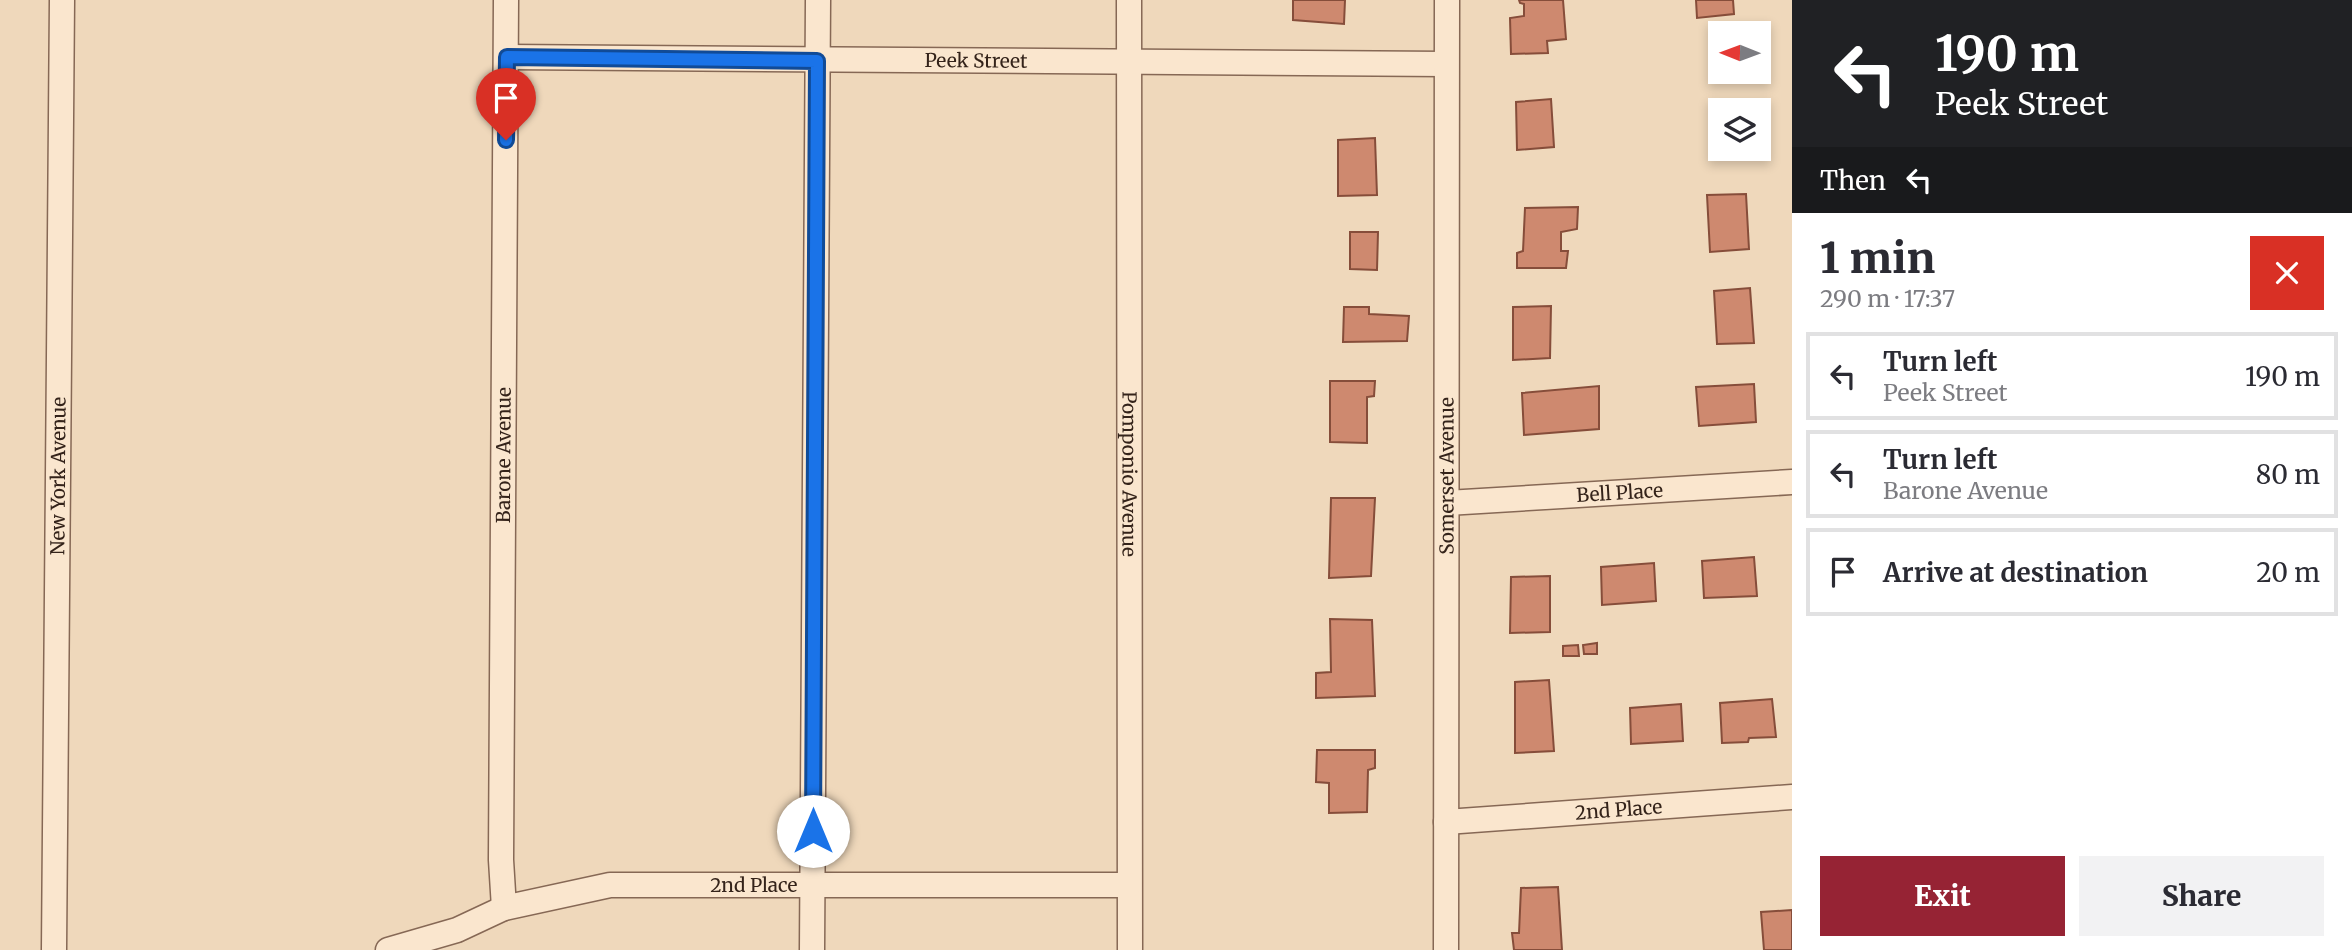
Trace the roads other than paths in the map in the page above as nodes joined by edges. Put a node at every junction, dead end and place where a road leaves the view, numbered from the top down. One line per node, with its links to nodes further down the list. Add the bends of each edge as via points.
1 (62, 0): 17 (street, New York Avenue)
2 (506, 0): 6 (street, Barone Avenue)
3 (818, 0): 7 (street)
4 (1129, 0): 8 (street, Pomponio Avenue)
5 (1447, 0): 9 (street, Somerset Avenue)
6 (507, 57): 7 (street, Peek Street); 16 (street, Barone Avenue, via 500,860)
7 (817, 61): 8 (street, Peek Street); 15 (street)
8 (1129, 63): 9 (street, Peek Street); 14 (street, Pomponio Avenue)
9 (1446, 64): 11 (street, Somerset Avenue)
10 (1792, 482): 11 (street, Bell Place)
11 (1447, 503): 13 (street, Somerset Avenue)
12 (1792, 797): 13 (street, 2nd Place)
13 (1446, 822): 21 (street, Somerset Avenue)
14 (1129, 885): 15 (street, 2nd Place); 20 (street, Pomponio Avenue)
15 (813, 886): 16 (street, 2nd Place, via 610,885); 19 (street)
16 (504, 908): 18 (street, 2nd Place, via 457,930)
17 (54, 950)
18 (388, 950)
19 (812, 950)
20 (1130, 950)
21 (1446, 950)

